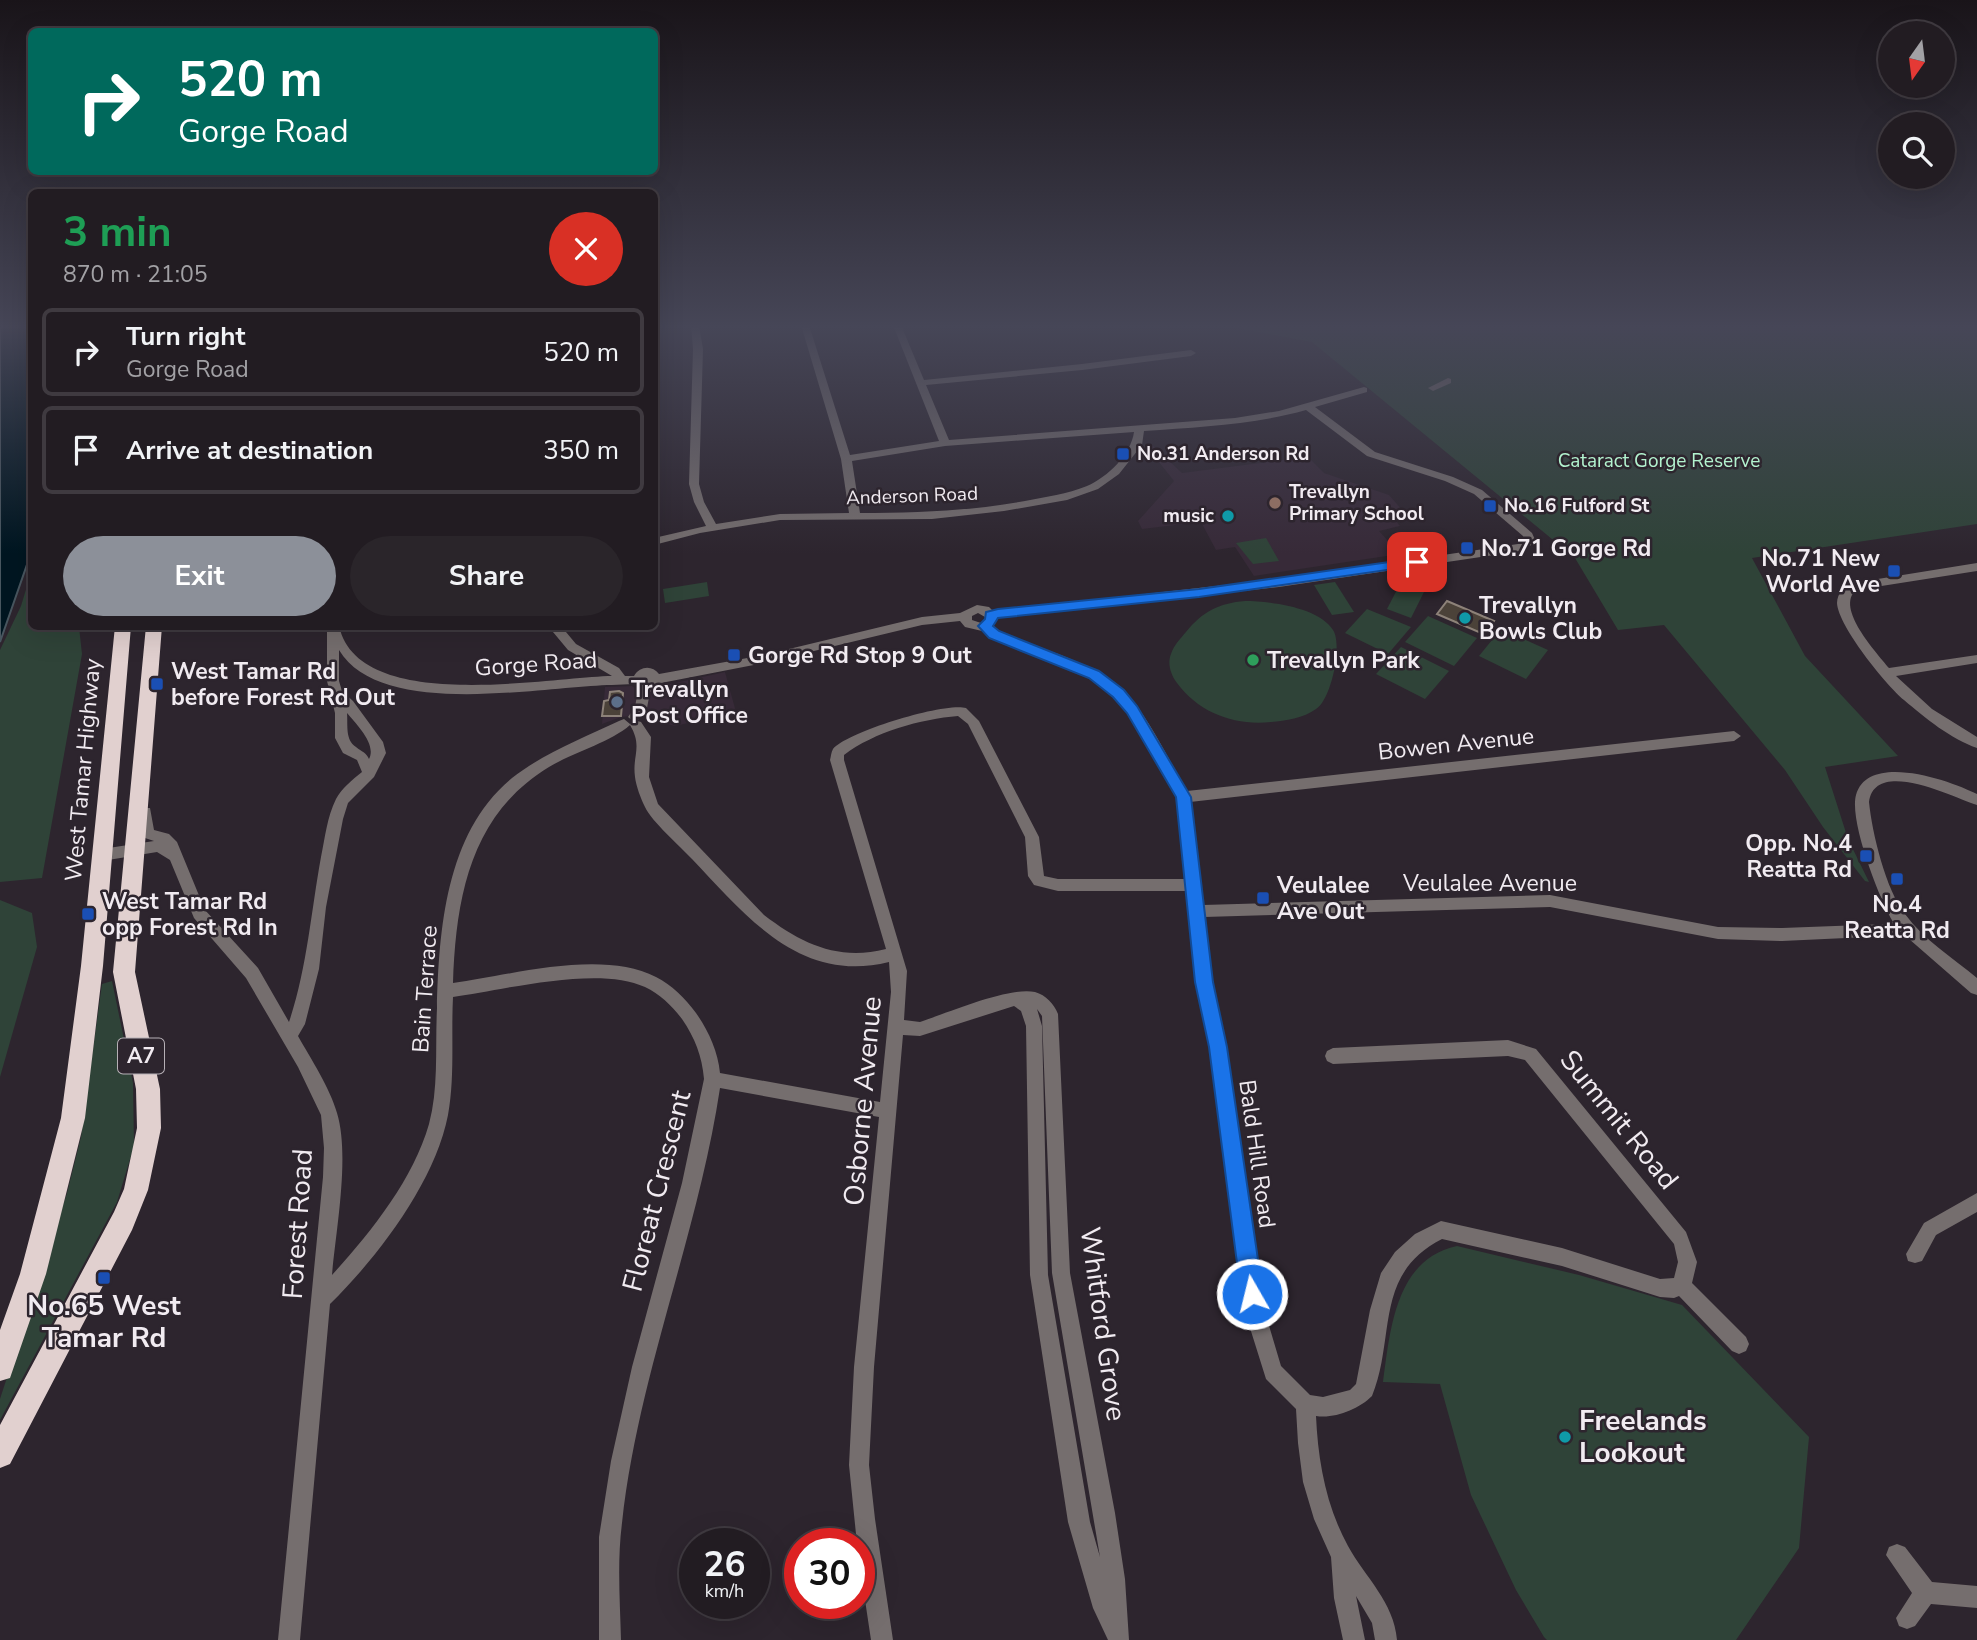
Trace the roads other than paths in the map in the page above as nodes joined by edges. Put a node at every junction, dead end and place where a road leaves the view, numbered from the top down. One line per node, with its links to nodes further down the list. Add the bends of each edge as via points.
1 (696, 402): 10 (street, via 694,484)
2 (828, 402): 8 (street)
3 (929, 402): 7 (street)
4 (1327, 402): 5 (street)
5 (1309, 407): 6 (street, via 1235,421); 13 (street, via 1371,454 1478,492 1530,538 1528,545)
6 (1139, 429): 7 (street); 9 (street, Anderson Road, via 1137,445 1108,480 1080,493 951,515)
7 (945, 443): 8 (street)
8 (846, 459): 9 (street)
9 (855, 517): 10 (street, Anderson Road, via 800,515)
10 (713, 528): 11 (street, Anderson Road)
11 (658, 541)
12 (1977, 567): 20 (street, via 1879,581 1846,592 1842,604 1846,615)
13 (988, 620): 22 (street, Gorge Road, via 976,609 965,617 922,621); 29 (street, Bald Hill Road, via 994,635 1094,674 1119,693)
14 (123, 630): 32 (highway, West Tamar Highway / A7)
15 (154, 630): 27 (highway, A7)
16 (334, 630): 21 (street, Gorge Road, via 353,662 371,674 398,682 491,691)
17 (334, 630): 23 (street)
18 (557, 630): 21 (street, via 572,647 615,671)
19 (1977, 659): 20 (street)
20 (1887, 673): 26 (street, via 1920,705)
21 (622, 680): 22 (street, Gorge Road)
22 (647, 682): 24 (street, via 641,708)
23 (337, 693): 28 (street, via 342,738 348,749 362,757); 28 (street, via 378,745)
24 (631, 722): 37 (street, Osborne Avenue, via 644,737 642,777 652,807 756,917 792,942 836,959 855,961); 39 (street, Bain Terrace, via 534,770 505,793 483,820 459,885 448,938)
25 (1734, 736): 29 (street, Bowen Avenue)
26 (1977, 743)
27 (141, 761): 31 (highway, A7); 33 (street, Forest Road, via 148,772 145,828 172,842)
28 (369, 773): 41 (street, via 350,790 339,810 311,969 297,1024)
29 (1183, 797): 34 (street, Bald Hill Road)
30 (1977, 800): 36 (street, via 1943,785 1904,776 1876,782 1863,794 1861,813 1893,907)
31 (133, 848): 32 (street); 33 (street, via 157,846); 52 (highway, A7, via 124,972 148,1089 145,1156 117,1233)
32 (102, 855): 50 (highway, West Tamar Highway / A7, via 73,1118 33,1274)
33 (176, 856): 41 (street, Forest Road, via 199,914 252,972)
34 (1194, 885): 35 (street, Bald Hill Road); 37 (street, via 1058,886 1039,881 1032,837 973,721 961,711 946,712 854,741 843,748 837,760)
35 (1198, 911): 36 (street, Veulalee Avenue, via 1550,901 1717,933 1889,930); 51 (street, Bald Hill Road, via 1204,982 1218,1047 1255,1312 1273,1372)
36 (1904, 924): 38 (street)
37 (895, 954): 40 (street, Osborne Avenue, via 899,971)
38 (1977, 988)
39 (445, 991): 43 (street, Floreat Crescent, via 586,972 634,975 663,989 679,1006 705,1046); 48 (street, Bain Terrace, via 443,1090 428,1152 358,1260)
40 (896, 1027): 44 (street, Osborne Avenue); 58 (street, via 920,1029 1016,998 1028,1007 1034,1026 1037,1247 1044,1306 1082,1535 1104,1608)
41 (289, 1035): 48 (street, Forest Road, via 317,1088 332,1132)
42 (1333, 1056): 47 (street, Summit Road, via 1507,1048 1530,1054 1679,1238 1689,1264)
43 (712, 1080): 44 (street); 60 (street, Floreat Crescent, via 694,1175 625,1446 611,1525)
44 (888, 1111): 61 (street, Osborne Avenue, via 859,1465)
45 (1977, 1202): 46 (street, via 1930,1229)
46 (1915, 1254)
47 (1681, 1285): 49 (street); 51 (street, via 1660,1288 1562,1257 1449,1232 1431,1233 1402,1259 1388,1280 1365,1389 1355,1399 1339,1404)
48 (320, 1300): 59 (street, Forest Road)
49 (1739, 1344)
50 (0, 1368)
51 (1306, 1404): 53 (street, via 1311,1478)
52 (0, 1454)
53 (1340, 1553): 62 (street); 63 (street, via 1384,1624)
54 (1897, 1555): 55 (street)
55 (1926, 1592): 56 (street); 57 (street)
56 (1977, 1597)
57 (1907, 1618)
58 (1119, 1639)
59 (289, 1640)
60 (610, 1640)
61 (882, 1640)
62 (1354, 1640)
63 (1386, 1640)

